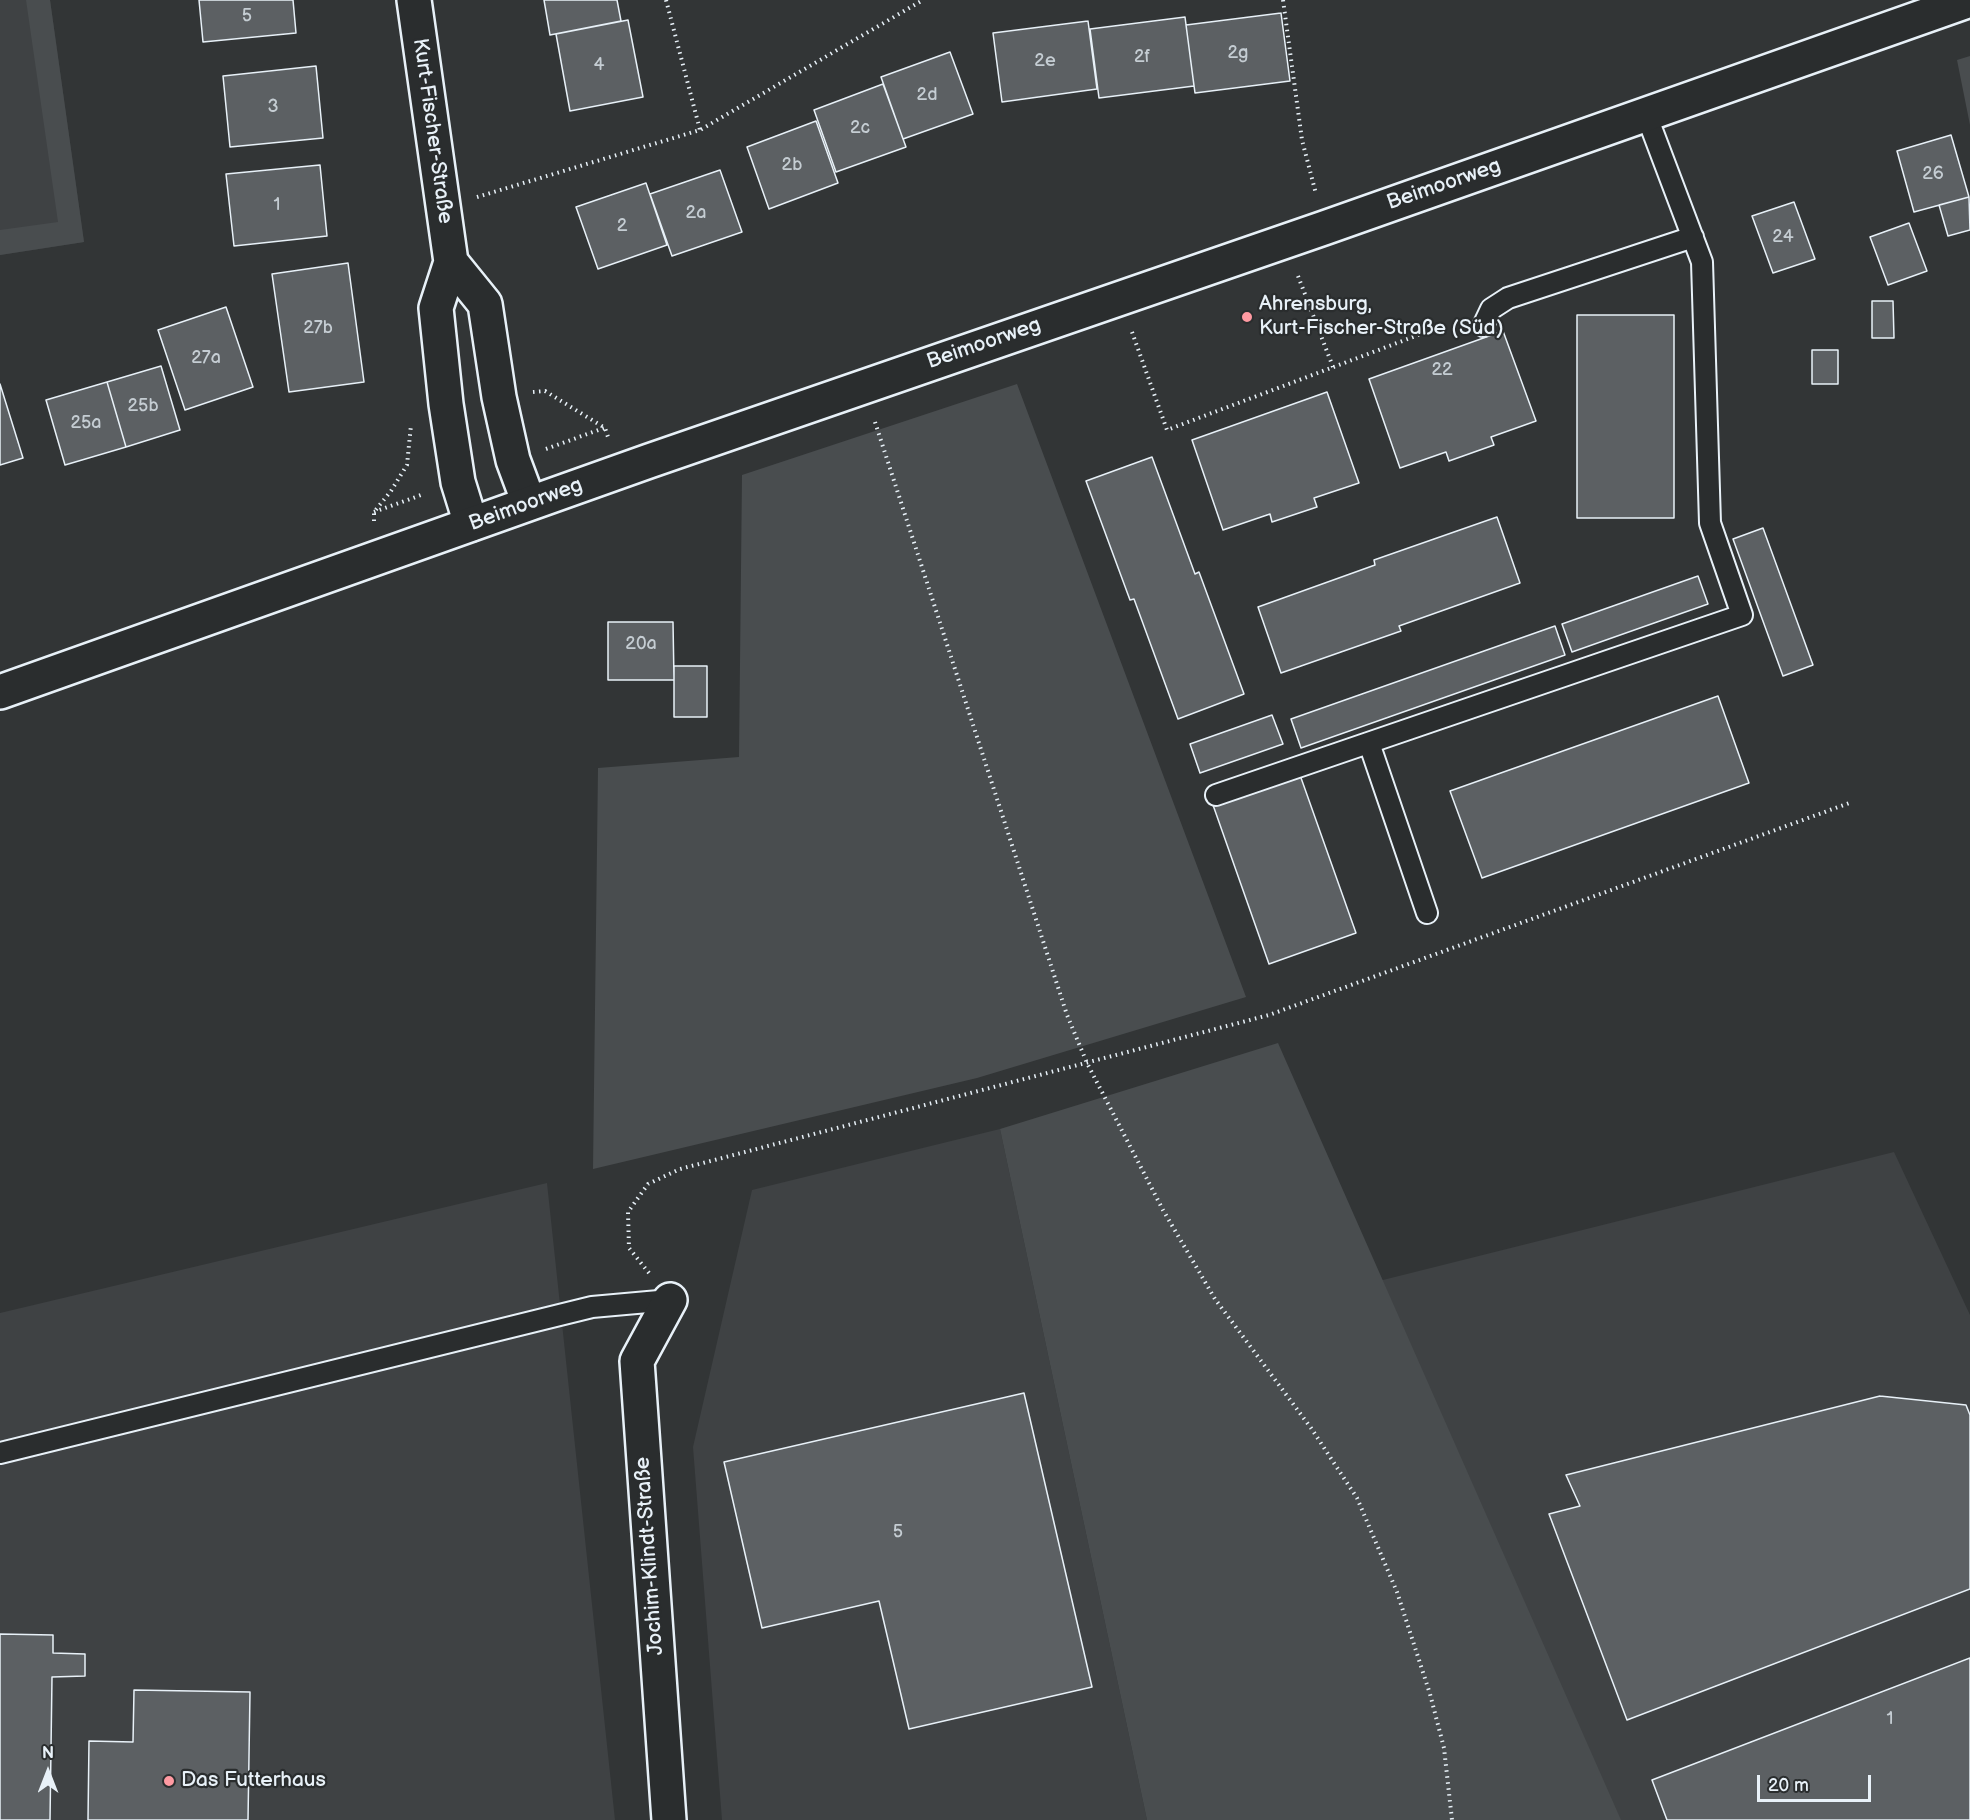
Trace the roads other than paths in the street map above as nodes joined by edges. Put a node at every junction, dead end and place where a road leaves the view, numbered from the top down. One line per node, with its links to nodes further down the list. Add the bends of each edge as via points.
1 (414, 0): 5 (main road, Kurt-Fischer-Straße)
2 (1970, 0): 3 (main road, Beimoorweg)
3 (1646, 114): 4 (lane); 7 (main road, Beimoorweg)
4 (1693, 237): 6 (lane, via 1508,298 1491,309); 10 (lane, via 1702,262 1710,523 1742,615)
5 (451, 262): 7 (main road, Kurt-Fischer-Straße, via 485,304 513,460); 8 (main road, Kurt-Fischer-Straße, via 436,308 458,482)
6 (1483, 326)
7 (530, 503): 8 (main road, Beimoorweg)
8 (471, 524): 9 (main road, Beimoorweg)
9 (0, 692)
10 (1369, 743): 11 (lane); 12 (lane)
11 (1216, 795)
12 (1427, 913)
13 (670, 1300): 14 (lane, via 592,1307); 15 (main road, Jochim-Klindt-Straße, via 637,1360)
14 (0, 1453)
15 (669, 1820)

